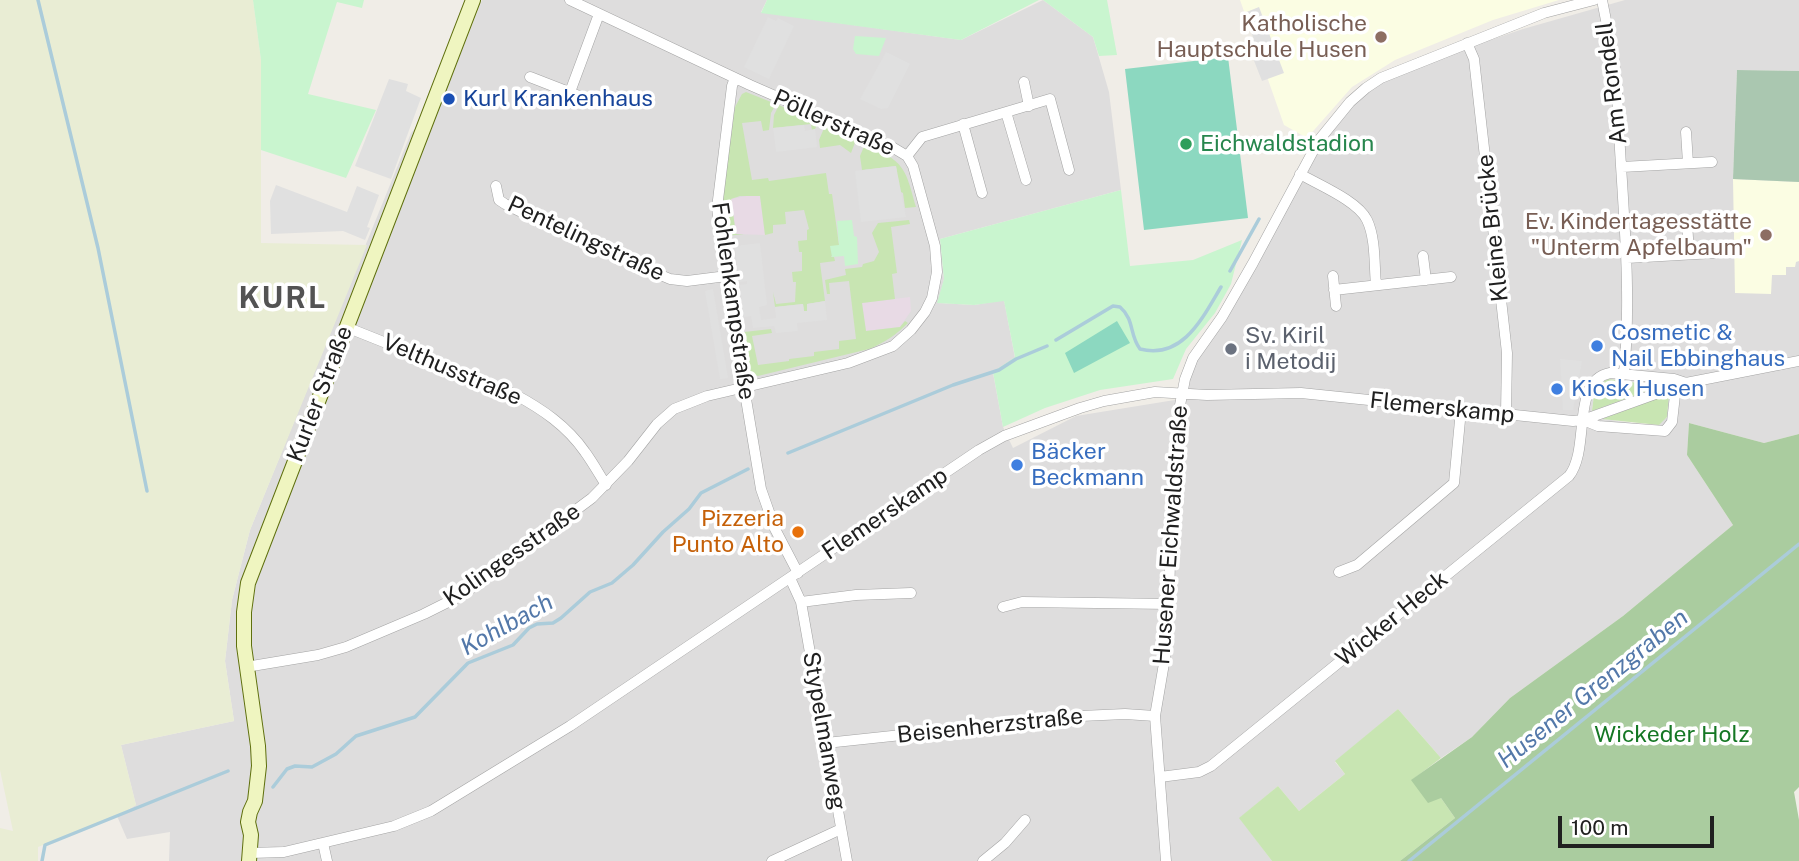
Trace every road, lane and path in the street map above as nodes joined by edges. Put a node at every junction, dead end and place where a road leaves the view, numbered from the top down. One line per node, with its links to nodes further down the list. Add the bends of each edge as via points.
1 (472, 0): 37 (main road, Kurler Straße)
2 (570, 0): 5 (street)
3 (1594, 0): 6 (street, Husener Eichwaldstraße)
4 (1601, 0): 19 (street, Am Rondell, via 1615,63)
5 (599, 14): 8 (street); 10 (street)
6 (1467, 43): 21 (street, Husener Eichwaldstraße, via 1366,88 1319,140); 44 (street, Kleine Brücke, via 1474,59 1507,353)
7 (530, 77): 10 (street)
8 (735, 78): 16 (street, Pöllerstraße); 30 (street, Fohlenkampstraße, via 718,190)
9 (1024, 82): 12 (street)
10 (570, 92): 11 (street)
11 (584, 98)
12 (1029, 106): 13 (street); 20 (street, via 1050,99)
13 (1006, 112): 14 (street); 22 (street)
14 (962, 124): 16 (street, via 922,137); 24 (street)
15 (1686, 132): 18 (street)
16 (907, 156): 41 (street, Pöllerstraße, via 935,246 936,286 925,312 911,330 882,352)
17 (1712, 162): 18 (street, Am Rondell)
18 (1688, 163): 19 (street, Am Rondell)
19 (1622, 167): 29 (street, Am Rondell)
20 (1069, 170)
21 (1300, 174): 34 (street, via 1345,199 1367,218); 42 (street, Husener Eichwaldstraße, via 1222,317 1193,358)
22 (1026, 180)
23 (496, 186): 30 (street, Pentelingstraße, via 499,200 505,204 670,279)
24 (982, 193)
25 (1688, 222): 27 (street)
26 (1714, 253): 27 (street)
27 (1689, 254): 29 (street)
28 (1423, 256): 33 (street)
29 (1627, 258): 39 (street, Am Rondell)
30 (727, 276): 41 (street, Fohlenkampstraße)
31 (1333, 276): 35 (street)
32 (1451, 277): 33 (street)
33 (1426, 280): 34 (street)
34 (1377, 285): 35 (street)
35 (1334, 290): 36 (street)
36 (1336, 306)
37 (346, 327): 46 (street, Velthusstraße, via 530,403 571,434); 53 (main road, Kurler Straße, via 253,569 243,625)
38 (1799, 360): 40 (street, Flemerskamp)
39 (1624, 374): 40 (street, Flemerskamp, via 1674,379); 45 (street, Flemerskamp, via 1595,379)
40 (1681, 385): 45 (street, Flemerskamp); 45 (street, Flemerskamp, via 1672,422 1665,431 1598,426)
41 (744, 388): 46 (street, Kolingesstraße, via 674,409); 48 (street, Fohlenkampstraße, via 765,503)
42 (1181, 393): 43 (street, Flemerskamp, via 1301,393); 48 (street, Flemerskamp, via 1155,392 1104,401 1004,436); 51 (street, Husener Eichwaldstraße)
43 (1461, 410): 44 (street, Flemerskamp); 47 (street, via 1454,483 1357,565)
44 (1506, 414): 45 (street, Flemerskamp)
45 (1583, 420): 56 (street, Wicker Heck, via 1577,464 1569,476 1211,766)
46 (606, 485): 53 (street, Kolingesstraße, via 463,595 346,647)
47 (1339, 572)
48 (794, 575): 50 (street, Stypelmanweg); 59 (street, Flemerskamp, via 570,726 431,811 394,826)
49 (911, 593): 50 (street)
50 (801, 602): 55 (street, Stypelmanweg)
51 (1170, 604): 52 (street, via 1022,602); 54 (street, Husener Eichwaldstraße)
52 (1003, 607)
53 (246, 667): 60 (main road, Kurler Straße, via 259,782 248,822)
54 (1155, 716): 55 (street, Beisenherzstraße, via 1081,716); 56 (street, Husener Eichwaldstraße)
55 (826, 743): 58 (street, Stypelmanweg)
56 (1160, 777): 65 (street, Husener Eichwaldstraße)
57 (1025, 820): 64 (street)
58 (841, 830): 62 (street); 63 (street, Stypelmanweg)
59 (323, 843): 60 (street, Flemerskamp); 61 (street)
60 (249, 857)
61 (327, 861)
62 (772, 861)
63 (846, 861)
64 (983, 861)
65 (1166, 861)

